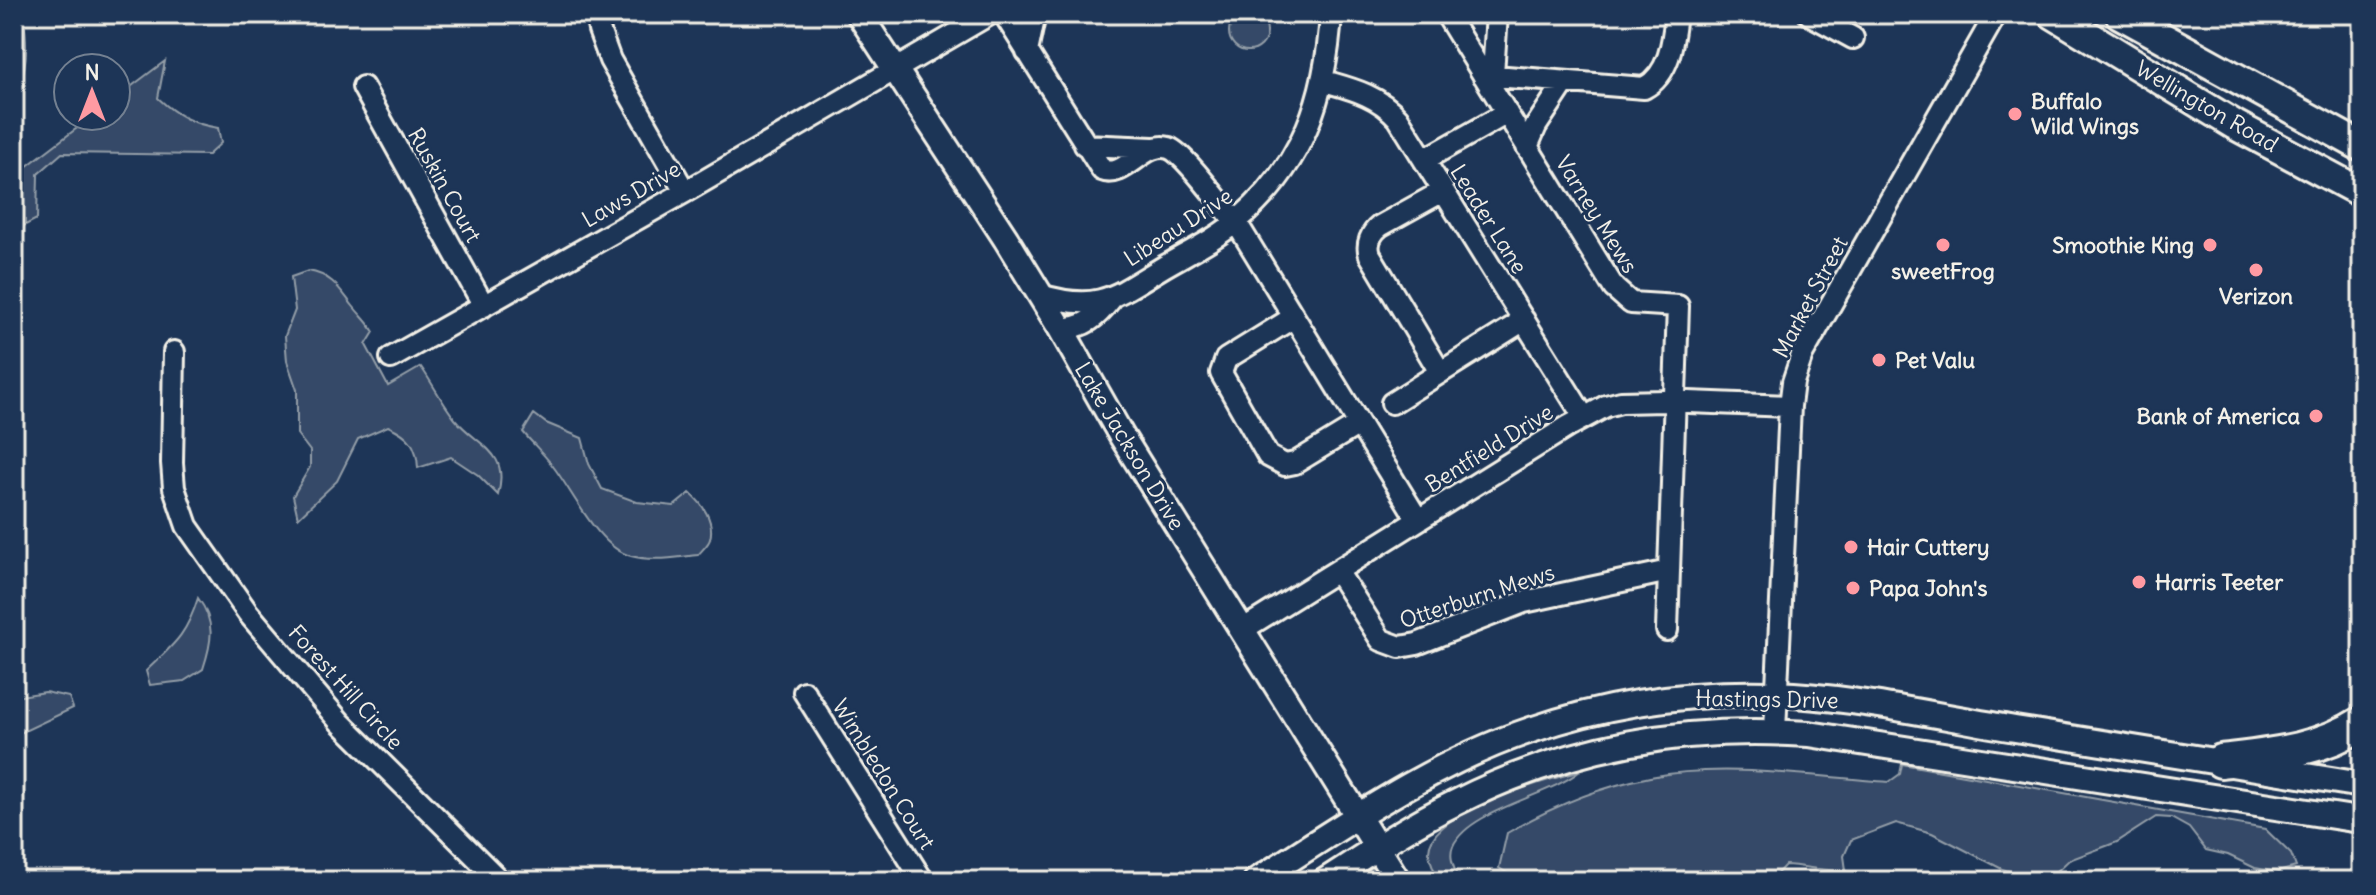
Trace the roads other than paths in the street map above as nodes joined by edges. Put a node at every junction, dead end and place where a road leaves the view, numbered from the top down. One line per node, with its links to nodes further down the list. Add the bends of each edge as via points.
1 (596, 14): 26 (street, via 610,60)
2 (859, 14): 16 (street, Lake Jackson Drive)
3 (990, 14): 16 (street, Laws Drive)
4 (1004, 14): 15 (street)
5 (1035, 14): 15 (street)
6 (1331, 14): 18 (street, Libeau Drive)
7 (1446, 14): 17 (street, Varney Mews)
8 (1497, 14): 17 (street)
9 (1676, 14): 19 (street, via 1667,60 1648,85)
10 (1809, 14): 14 (street)
11 (1996, 14): 40 (street, Market Street, via 1802,355)
12 (2053, 14): 27 (main road, Wellington Road, via 2235,125)
13 (2120, 14): 23 (main road, Wellington Road)
14 (1853, 38)
15 (1027, 52): 28 (street, via 1102,170 1116,171 1153,148 1177,152)
16 (894, 70): 26 (street, Laws Drive); 29 (street, Lake Jackson Drive)
17 (1489, 80): 19 (street); 21 (street, Varney Mews)
18 (1324, 81): 24 (street, Leader Lane, via 1367,94 1388,107); 28 (street, Libeau Drive, via 1293,155)
19 (1565, 82): 22 (street, Varney Mews)
20 (363, 87): 31 (street, Ruskin Court)
21 (1507, 113): 22 (street, Varney Mews); 24 (street)
22 (1527, 147): 38 (street, Varney Mews, via 1621,296 1640,306 1678,306)
23 (2362, 147)
24 (1424, 160): 25 (street, Leader Lane)
25 (1443, 191): 33 (street, Leader Lane); 37 (street, via 1380,226 1368,245)
26 (685, 192): 31 (street, Laws Drive)
27 (2362, 193)
28 (1236, 222): 30 (street, Libeau Drive); 32 (street)
29 (1040, 295): 30 (street, Libeau Drive, via 1073,304); 34 (street, Lake Jackson Drive)
30 (1111, 299): 34 (street, Libeau Drive, via 1080,327)
31 (484, 306): 36 (street, Laws Drive)
32 (1294, 317): 42 (street); 42 (street, via 1226,359 1221,373 1268,456 1285,465 1295,463)
33 (1524, 320): 37 (street); 41 (street, Leader Lane)
34 (1061, 329): 46 (street, Lake Jackson Drive)
35 (174, 352): 57 (street, Forest Hill Circle, via 172,463 187,526 248,613 340,722)
36 (391, 358)
37 (1440, 372): 39 (street)
38 (1674, 401): 40 (street, Bentfield Drive); 41 (street, Bentfield Drive, via 1621,402); 45 (street)
39 (1392, 403)
40 (1790, 406): 49 (street, Market Street)
41 (1584, 417): 43 (street, Bentfield Drive)
42 (1359, 424): 43 (street)
43 (1418, 520): 44 (street, Bentfield Drive)
44 (1337, 571): 45 (street, Otterburn Mews, via 1381,640 1400,647 1524,602); 46 (street, Bentfield Drive)
45 (1669, 571): 47 (street)
46 (1242, 630): 54 (street, Lake Jackson Drive)
47 (1667, 630)
48 (804, 692): 58 (street, Wimbledon Court)
49 (1777, 695): 51 (street, Market Street); 52 (street, Hastings Drive, via 1853,701); 54 (street, Hastings Drive, via 1688,697 1584,713 1474,752)
50 (2362, 723): 52 (highway, via 2323,744)
51 (1775, 731): 55 (street, Hastings Drive, via 2353,819); 56 (street, Hastings Drive, via 1697,732 1576,755 1456,802)
52 (2221, 761): 53 (street, Hastings Drive)
53 (2362, 785)
54 (1358, 816): 56 (street, Lake Jackson Drive); 59 (street, Hastings Drive)
55 (2362, 816)
56 (1377, 847): 60 (street, Hastings Drive); 61 (street, Lake Jackson Drive)
57 (500, 881)
58 (923, 881)
59 (1256, 881)
60 (1325, 881)
61 (1398, 881)

